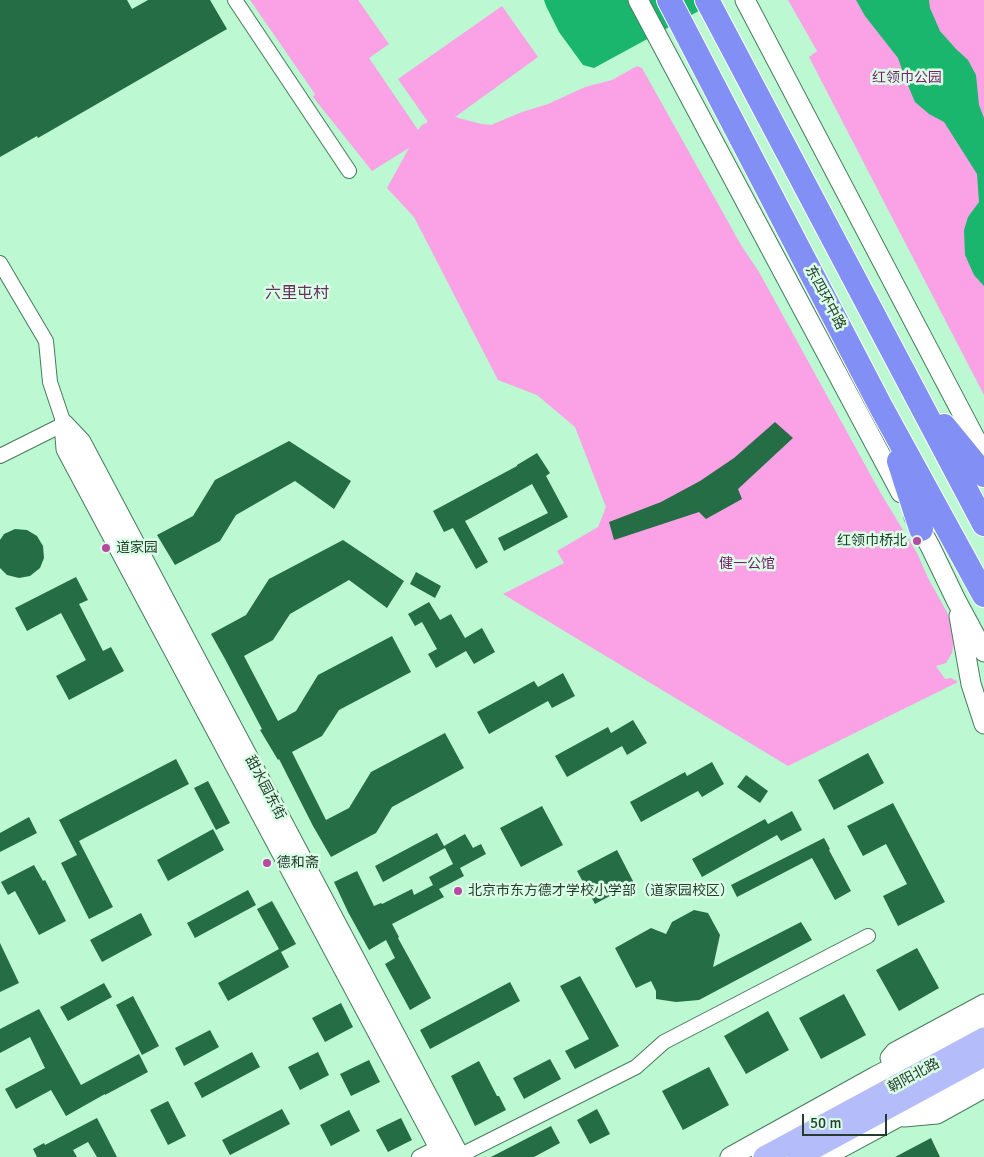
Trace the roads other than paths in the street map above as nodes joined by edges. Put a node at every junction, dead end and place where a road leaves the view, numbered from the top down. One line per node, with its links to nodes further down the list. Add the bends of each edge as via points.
1 (235, 0): 6 (street)
2 (638, 0): 15 (street, 东四环中路)
3 (669, 0): 9 (highway, 东四环中路)
4 (707, 0): 8 (highway)
5 (745, 0): 11 (street)
6 (350, 171)
7 (0, 263): 10 (street, 甜水园东街, via 46,342 50,382)
8 (912, 388): 13 (highway); 14 (highway)
9 (881, 407): 15 (highway); 16 (highway, 东四环中路)
10 (64, 424): 12 (street); 30 (street, 甜水园东街, via 66,449)
11 (984, 455)
12 (0, 456)
13 (984, 475)
14 (984, 524)
15 (921, 529): 17 (street, 东四环中路)
16 (984, 595)
17 (956, 600): 18 (street, 东四环中路); 19 (street, via 971,684)
18 (984, 652)
19 (984, 724)
20 (868, 936): 30 (street, via 664,1042 636,1067)
21 (984, 1004): 27 (street, via 895,1052)
22 (984, 1020): 27 (street)
23 (984, 1038): 25 (main road, 朝阳北路)
24 (984, 1056): 25 (main road, 朝阳北路)
25 (939, 1071): 33 (main road, 朝阳北路); 34 (main road, 朝阳北路)
26 (984, 1071): 29 (street)
27 (876, 1076): 32 (street)
28 (984, 1088): 29 (street, via 937,1114)
29 (895, 1117): 35 (street)
30 (450, 1154): 31 (street)
31 (419, 1157)
32 (730, 1157)
33 (764, 1157)
34 (798, 1157)
35 (824, 1157)

